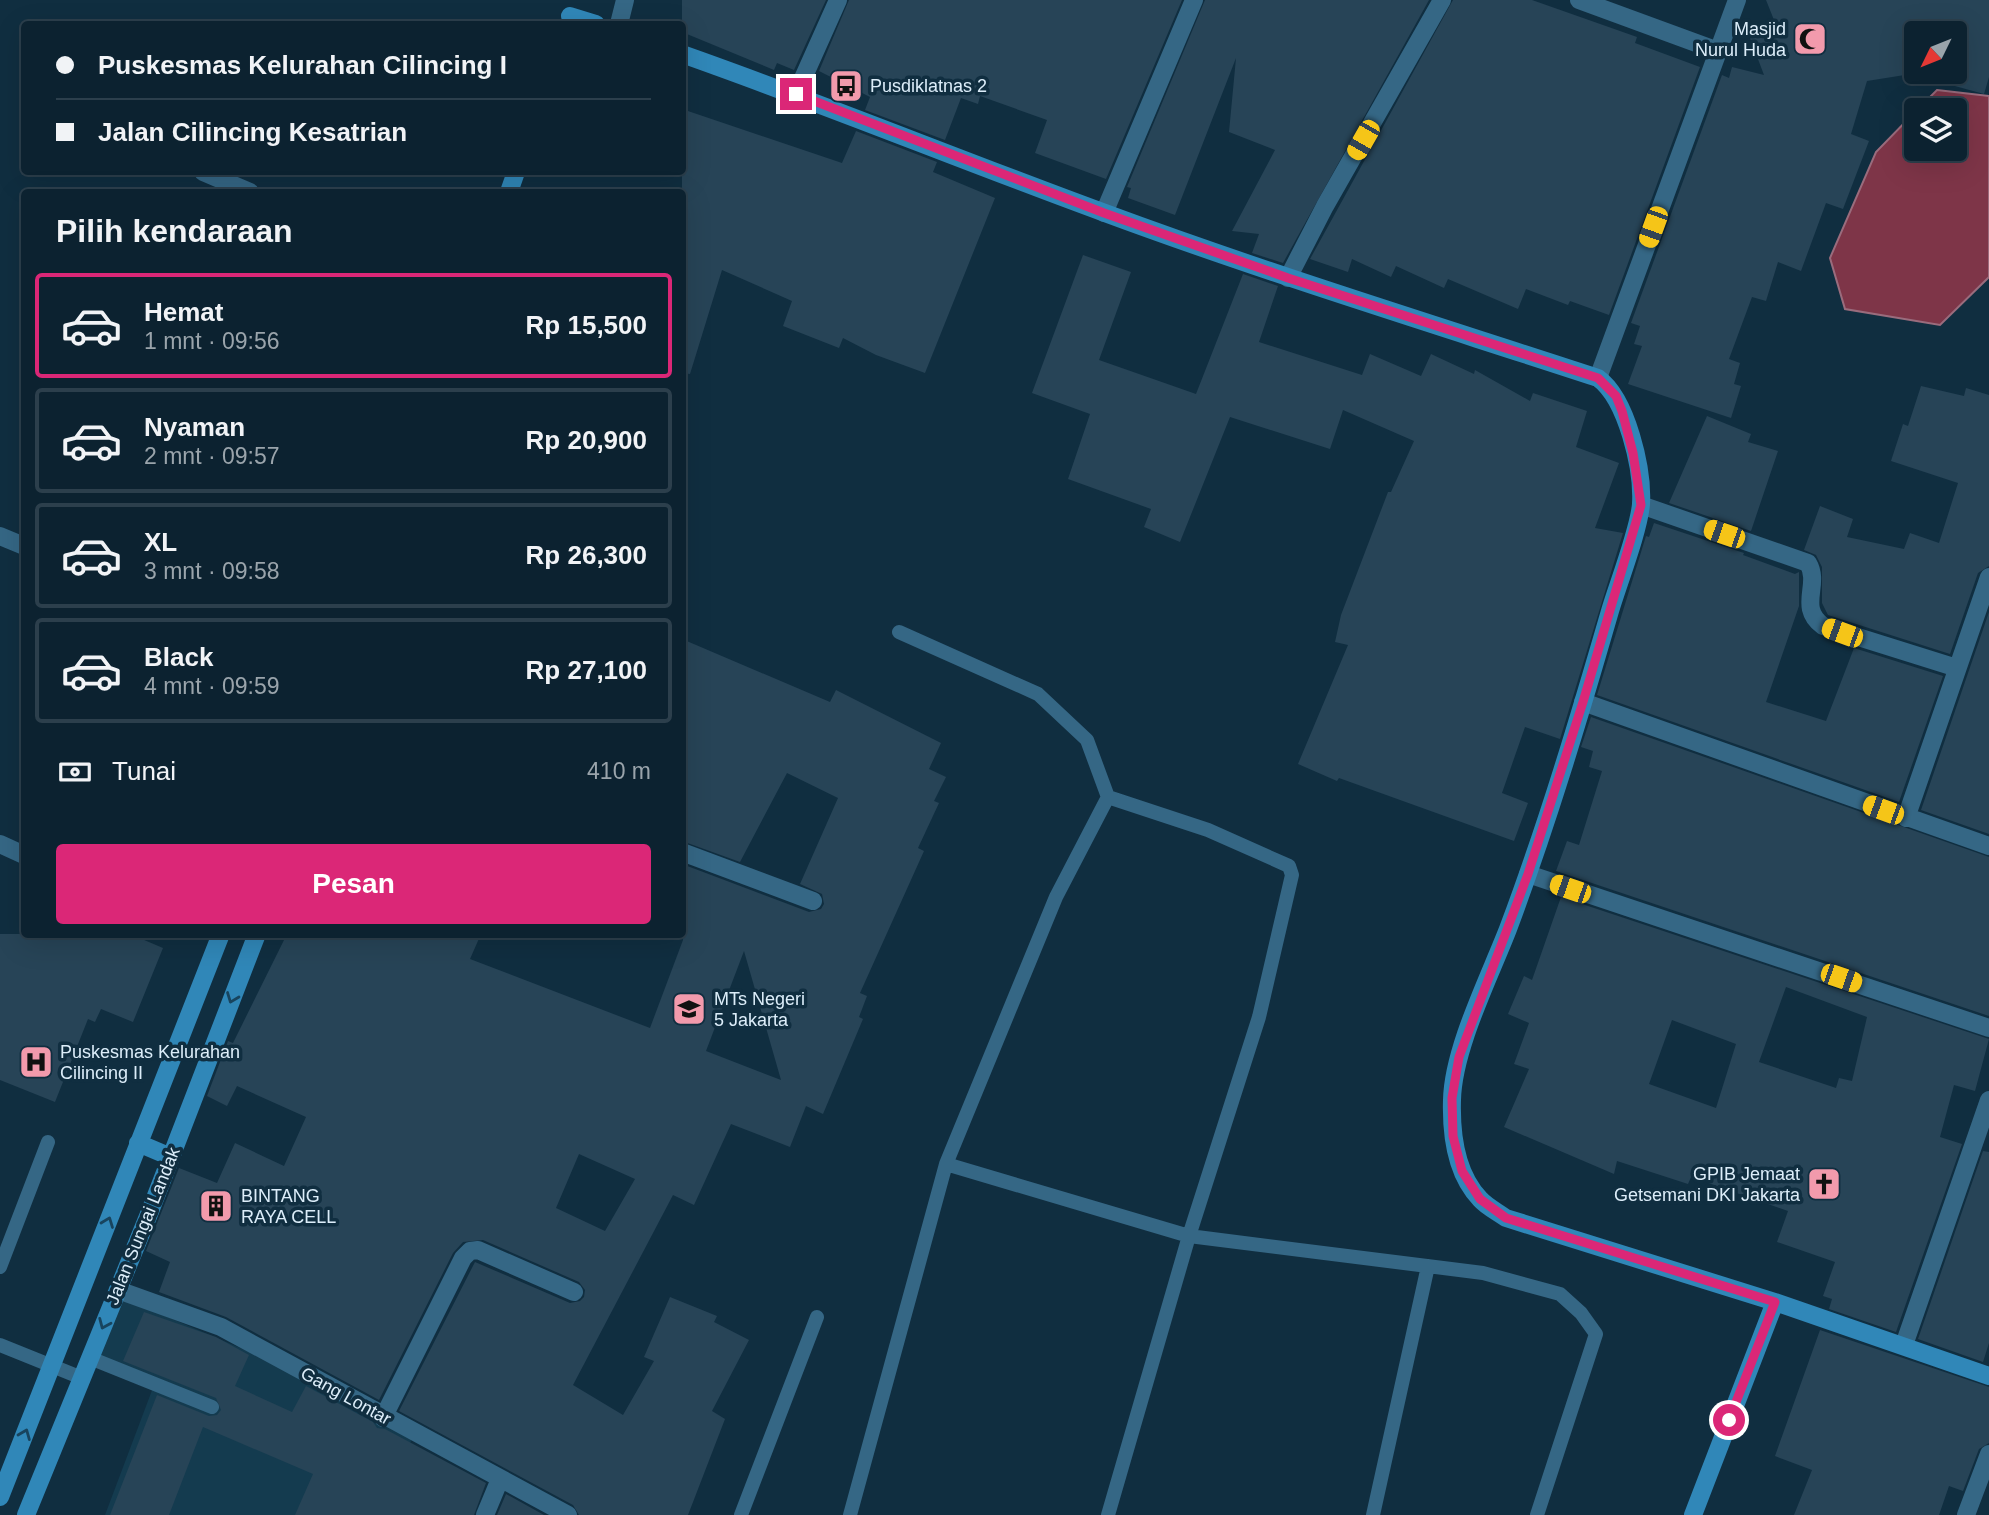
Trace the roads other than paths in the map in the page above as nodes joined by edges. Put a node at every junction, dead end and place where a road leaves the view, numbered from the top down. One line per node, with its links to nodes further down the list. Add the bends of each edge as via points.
1 (625, 0): 9 (street)
2 (838, 0): 12 (street)
3 (1194, 0): 15 (street)
4 (1442, 0): 16 (street)
5 (1579, 0): 10 (street)
6 (1737, 0): 10 (street)
7 (571, 13): 8 (street)
8 (589, 21)
9 (620, 21)
10 (1718, 51): 17 (street)
11 (686, 55): 12 (street)
12 (796, 94): 15 (street)
13 (210, 175): 14 (street)
14 (243, 189)
15 (1104, 213): 16 (street)
16 (1288, 278): 17 (street)
17 (1598, 378): 18 (street, via 1616,396 1622,411)
18 (1641, 505): 23 (street, via 1808,563 1813,619); 24 (street)
19 (0, 536): 20 (street)
20 (21, 545)
21 (1989, 577): 23 (street)
22 (899, 632): 25 (lane, via 1038,694 1087,740)
23 (1957, 668): 26 (street)
24 (1583, 702): 26 (street); 31 (street)
25 (1108, 797): 41 (lane, via 1056,897); 42 (lane, via 1208,830 1292,871 1259,1017)
26 (1906, 818): 28 (street)
27 (0, 844): 30 (street)
28 (1989, 846)
29 (686, 853): 32 (street)
30 (21, 854)
31 (1528, 874): 35 (street); 47 (street, via 1459,1057 1452,1098 1453,1136 1462,1171 1480,1199 1506,1218)
32 (813, 901)
33 (217, 938): 39 (street, Jalan Sungai Landak)
34 (255, 938): 40 (street, Jalan Sungai Landak, one-way to 40)
35 (1989, 1028)
36 (1989, 1100): 37 (street)
37 (1983, 1137): 50 (street)
38 (48, 1142): 44 (lane)
39 (138, 1143): 40 (street); 52 (street, Jalan Sungai Landak, one-way to 39)
40 (171, 1157): 45 (street, Jalan Sungai Landak)
41 (946, 1164): 42 (lane); 64 (lane)
42 (1189, 1236): 43 (lane); 65 (lane)
43 (1428, 1266): 66 (lane); 67 (lane, via 1483,1273 1560,1294 1596,1334)
44 (0, 1267)
45 (118, 1290): 51 (street, Jalan Sungai Landak, one-way to 51); 56 (street, Gang Lontar, via 221,1327)
46 (575, 1292): 56 (street, via 478,1250 470,1251)
47 (1775, 1302): 50 (street); 68 (street)
48 (817, 1317): 63 (lane)
49 (0, 1345): 52 (lane)
50 (1904, 1345): 53 (street)
51 (90, 1358): 54 (street, Jalan Sungai Landak); 55 (lane)
52 (52, 1366): 54 (lane); 59 (street, Jalan Sungai Landak, one-way to 52)
53 (1989, 1376)
54 (82, 1378): 60 (street, Jalan Sungai Landak)
55 (212, 1407)
56 (383, 1418): 58 (street, Gang Lontar)
57 (1989, 1454): 69 (street)
58 (500, 1479): 61 (street); 62 (street, Gang Lontar)
59 (0, 1497)
60 (26, 1515)
61 (485, 1515)
62 (568, 1515)
63 (741, 1515)
64 (850, 1515)
65 (1108, 1515)
66 (1373, 1515)
67 (1537, 1515)
68 (1693, 1515)
69 (1966, 1515)

